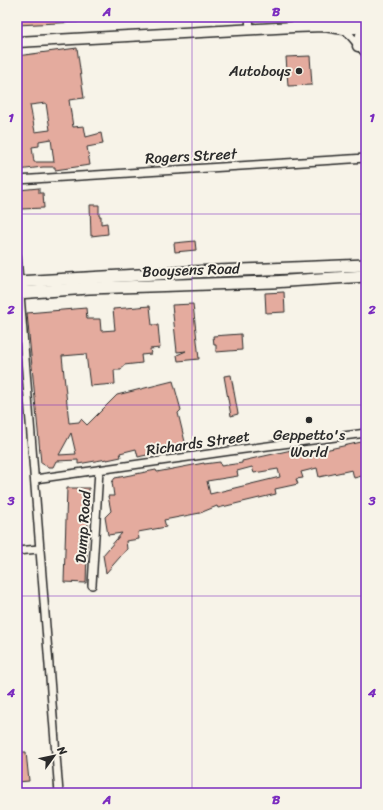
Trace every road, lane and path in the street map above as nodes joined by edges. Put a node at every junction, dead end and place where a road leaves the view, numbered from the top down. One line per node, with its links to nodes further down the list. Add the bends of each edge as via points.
1 (249, 17): 5 (street)
2 (366, 20): 3 (street)
3 (342, 25): 4 (street); 5 (street); 7 (street)
4 (366, 27): 7 (street)
5 (250, 29): 6 (street)
6 (17, 42)
7 (358, 46): 8 (street)
8 (366, 54)
9 (366, 158): 10 (street, Rogers Street)
10 (17, 180)
11 (17, 256): 14 (street)
12 (366, 265): 14 (main road, Booysens Road, via 191,272)
13 (366, 276): 14 (main road, Booysens Road, via 89,288)
14 (18, 287): 17 (street)
15 (366, 433): 16 (street, Richards Street)
16 (99, 470): 17 (street, Richards Street); 20 (street, Dump Road)
17 (35, 479): 18 (street)
18 (39, 549): 19 (street); 21 (street)
19 (17, 551)
20 (92, 586)
21 (59, 793)

